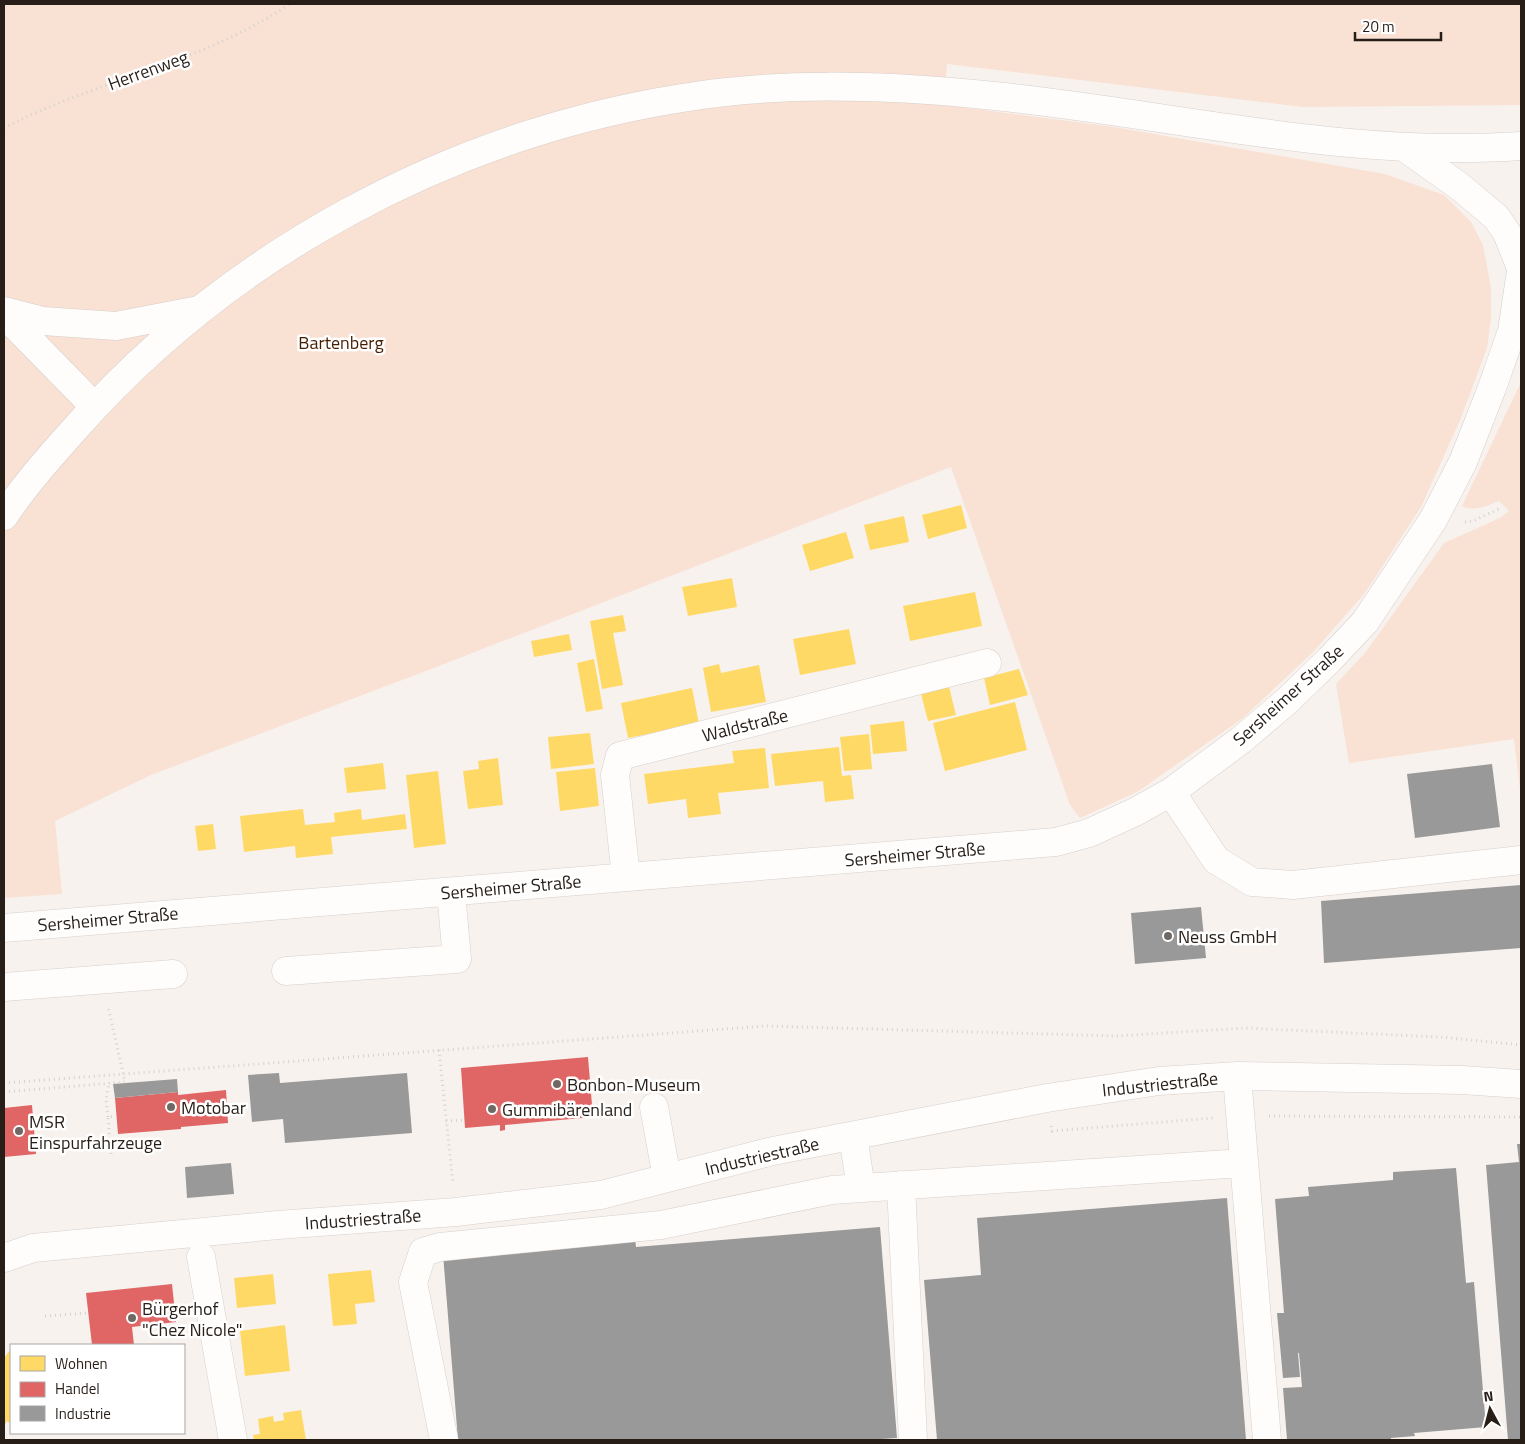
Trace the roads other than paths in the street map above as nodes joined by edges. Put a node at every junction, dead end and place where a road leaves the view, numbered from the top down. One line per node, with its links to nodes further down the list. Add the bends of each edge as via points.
1 (1521, 146): 2 (street, via 1479,149)
2 (1404, 147): 3 (street, via 1496,216); 4 (street, via 1246,132 976,94 826,86 759,89 684,98 560,125 438,169 364,203 308,236 252,270)
3 (1521, 270): 9 (street, Sersheimer Straße, via 1512,330 1463,462 1433,520 1398,575 1365,622 1330,660 1241,740)
4 (199, 310): 5 (street, via 116,326 43,321); 6 (street, via 145,355)
5 (4, 313): 6 (street)
6 (94, 406): 7 (street, via 37,471)
7 (4, 516)
8 (987, 663): 11 (street, Waldstraße, via 620,756 616,775)
9 (1171, 792): 10 (street, via 1216,860 1252,882 1293,885); 11 (street, Sersheimer Straße, via 1089,833 1056,842)
10 (1521, 860)
11 (626, 877): 12 (street, Sersheimer Straße)
12 (451, 892): 13 (street, Sersheimer Straße); 14 (street, via 457,959)
13 (4, 928)
14 (286, 971)
15 (173, 974): 16 (street)
16 (4, 987)
17 (1237, 1076): 18 (street, Industriestraße); 20 (street, Industriestraße, via 1159,1082 1047,1098); 21 (street)
18 (1521, 1084)
19 (654, 1108): 22 (street)
20 (853, 1136): 22 (street, Industriestraße, via 773,1151); 24 (street)
21 (1243, 1162): 23 (street); 30 (street)
22 (667, 1178): 26 (street, Industriestraße, via 601,1195 456,1212 33,1248)
23 (900, 1185): 24 (street); 29 (street)
24 (861, 1188): 28 (street, via 832,1190 661,1225 440,1247 423,1252 414,1282)
25 (201, 1257): 27 (street)
26 (4, 1258)
27 (233, 1440)
28 (444, 1440)
29 (913, 1440)
30 (1267, 1440)

